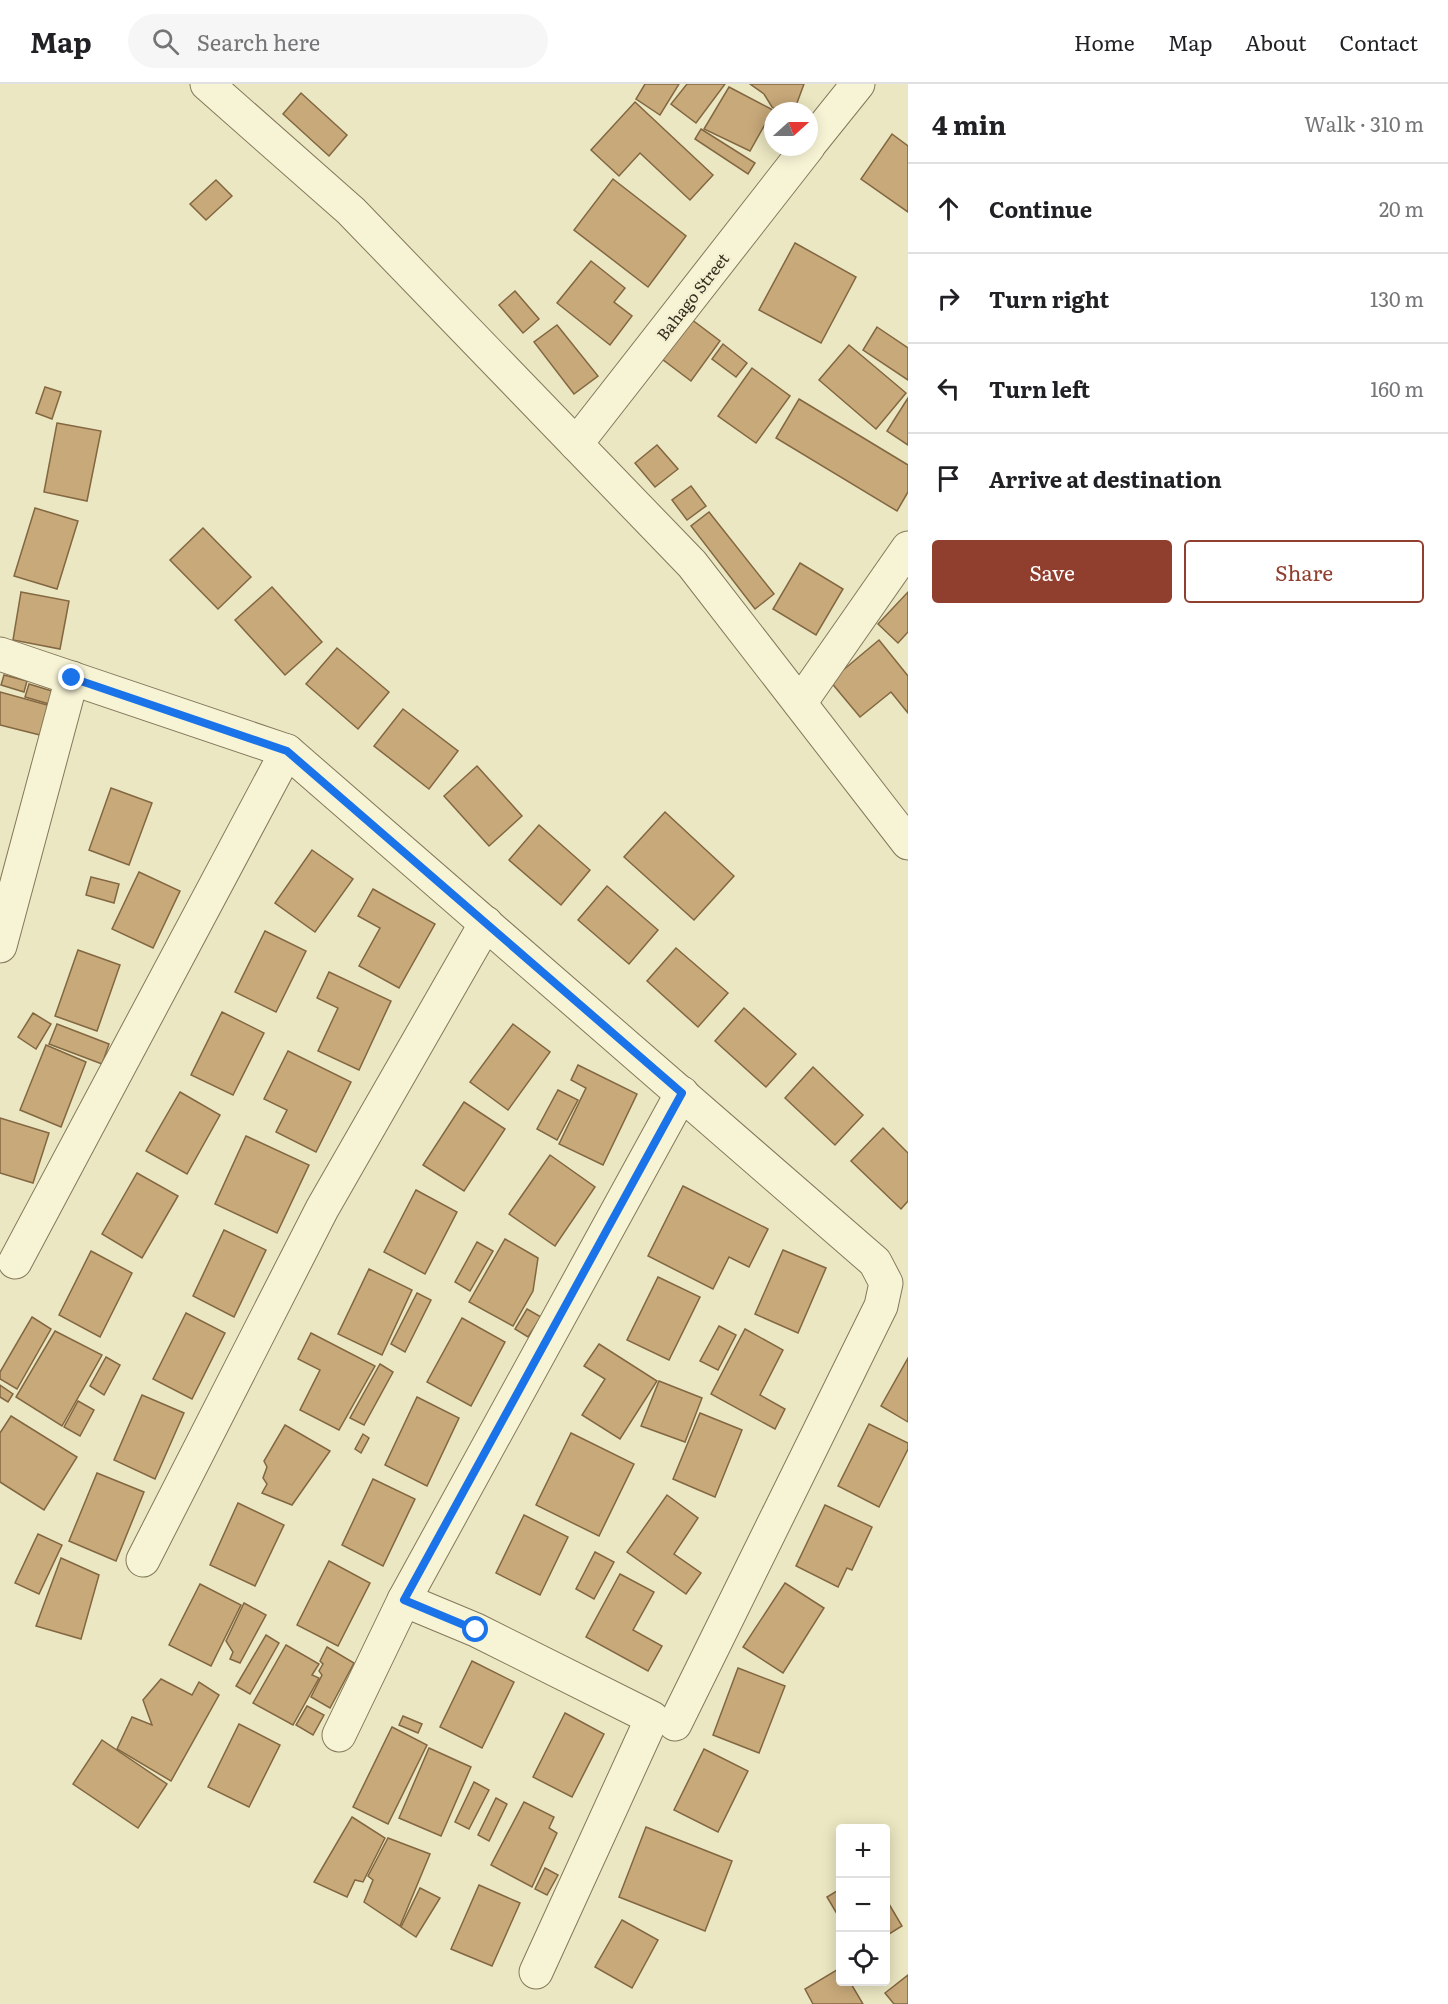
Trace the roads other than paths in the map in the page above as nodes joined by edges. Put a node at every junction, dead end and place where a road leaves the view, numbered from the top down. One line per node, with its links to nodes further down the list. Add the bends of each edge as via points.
1 (207, 84): 5 (street, via 351,211)
2 (858, 84): 3 (street, Bahago Street)
3 (818, 134)
4 (800, 156): 5 (street, Bahago Street)
5 (576, 444): 9 (street, via 692,564)
6 (908, 548): 9 (street)
7 (0, 654): 8 (street)
8 (72, 678): 10 (street); 13 (street)
9 (800, 703): 11 (street)
10 (287, 751): 12 (street); 15 (street)
11 (908, 843)
12 (486, 923): 14 (street); 16 (street, via 322,1209)
13 (0, 946)
14 (682, 1093): 17 (street); 18 (street, via 875,1262 886,1283 881,1306)
15 (15, 1262)
16 (143, 1560)
17 (404, 1600): 19 (street); 20 (street, via 476,1630 652,1718)
18 (675, 1724)
19 (339, 1735)
20 (536, 1972)

